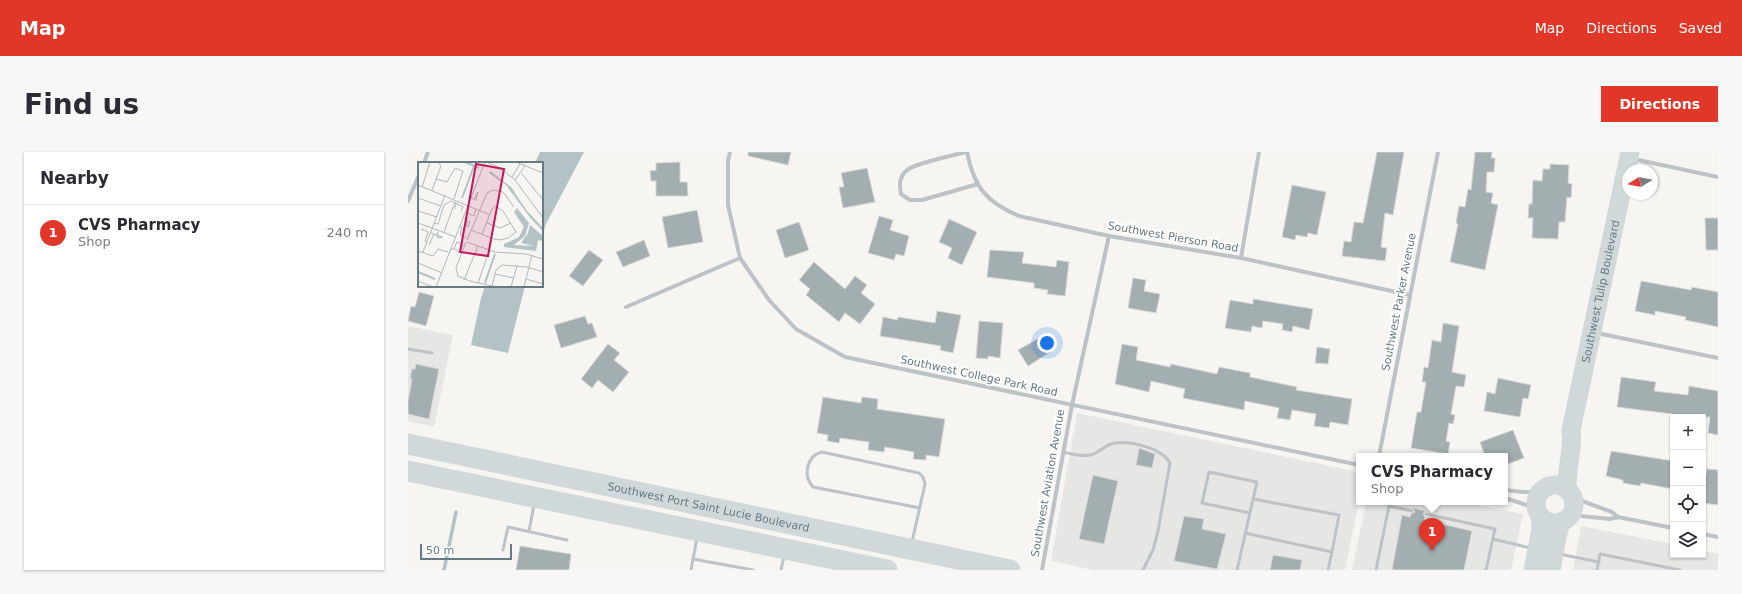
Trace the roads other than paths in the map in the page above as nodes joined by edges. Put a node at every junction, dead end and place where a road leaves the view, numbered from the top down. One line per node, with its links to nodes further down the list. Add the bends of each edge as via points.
1 (428, 152): 7 (street)
2 (730, 152): 13 (street, Southwest College Park Road, via 728,205)
3 (966, 152): 10 (street, Southwest Pierson Road); 10 (street, via 907,169 900,178 901,194 910,200 922,200)
4 (1258, 152): 14 (street)
5 (1438, 152): 15 (street, Southwest Parker Avenue)
6 (1630, 155): 9 (street); 17 (street, Southwest Tulip Boulevard)
7 (424, 162)
8 (418, 177): 11 (street)
9 (1718, 177)
10 (978, 184): 12 (street, Southwest Pierson Road, via 995,203 1019,216)
11 (408, 201)
12 (1108, 236): 14 (street, Southwest Pierson Road); 21 (street, Southwest Aviation Avenue)
13 (740, 258): 16 (street); 21 (street, Southwest College Park Road, via 769,300 796,329 845,357)
14 (1241, 258): 15 (street, Southwest Pierson Road)
15 (1410, 295): 25 (street, Southwest Parker Avenue)
16 (626, 307)
17 (1592, 332): 20 (street); 22 (street, Southwest Tulip Boulevard)
18 (408, 348): 19 (lane)
19 (432, 353)
20 (1718, 358)
21 (1072, 405): 24 (street, Southwest Aviation Avenue); 26 (street, Southwest College Park Road)
22 (1571, 430): 32 (street, Southwest Tulip Boulevard); 33 (street, Southwest Tulip Boulevard, via 1567,466)
23 (408, 444): 48 (main road, Southwest Port Saint Lucie Boulevard)
24 (1063, 452): 59 (street, Southwest Aviation Avenue); 60 (lane, via 1081,456 1091,455 1115,442 1158,450 1166,456 1170,463 1158,531 1153,550)
25 (1380, 453)
26 (1356, 464)
27 (408, 471): 29 (main road)
28 (1508, 490): 32 (street, via 1523,492)
29 (535, 497): 40 (lane); 41 (main road)
30 (1508, 498): 32 (street)
31 (1253, 499): 36 (lane); 36 (lane, via 1257,482 1209,472 1202,503); 50 (lane, via 1339,516)
32 (1541, 500): 33 (street, via 1555,484); 33 (street, via 1551,522); 51 (street, Southwest Tulip Boulevard, via 1541,530)
33 (1568, 506): 38 (street, via 1610,519); 38 (street, via 1612,512); 51 (street, Southwest Tulip Boulevard)
34 (920, 508): 34 (lane, via 925,484 924,477 919,473 822,452 814,454 809,460 808,482 813,487); 48 (lane)
35 (1412, 511): 63 (lane, via 1389,506)
36 (1250, 514): 42 (lane)
37 (1426, 514): 45 (lane, via 1495,529)
38 (1618, 517): 39 (street)
39 (1670, 527)
40 (529, 531): 46 (lane); 49 (lane, via 508,527)
41 (699, 531): 47 (main road); 52 (lane)
42 (1245, 533): 50 (lane); 61 (lane)
43 (1706, 535): 44 (street)
44 (1718, 537)
45 (1493, 539): 51 (lane); 64 (lane)
46 (566, 540)
47 (785, 549): 56 (lane); 57 (main road)
48 (910, 549): 58 (main road, Southwest Port Saint Lucie Boulevard)
49 (503, 550)
50 (1332, 552): 62 (lane)
51 (1547, 557): 53 (lane); 65 (street, Southwest Tulip Boulevard)
52 (693, 559): 54 (lane); 55 (lane)
53 (1599, 562): 66 (lane); 67 (lane, via 1600,554)
54 (691, 570)
55 (753, 570)
56 (781, 570)
57 (887, 570)
58 (1010, 570)
59 (1042, 570)
60 (1143, 570)
61 (1237, 570)
62 (1328, 570)
63 (1376, 570)
64 (1486, 570)
65 (1533, 570)
66 (1597, 570)
67 (1680, 570)

